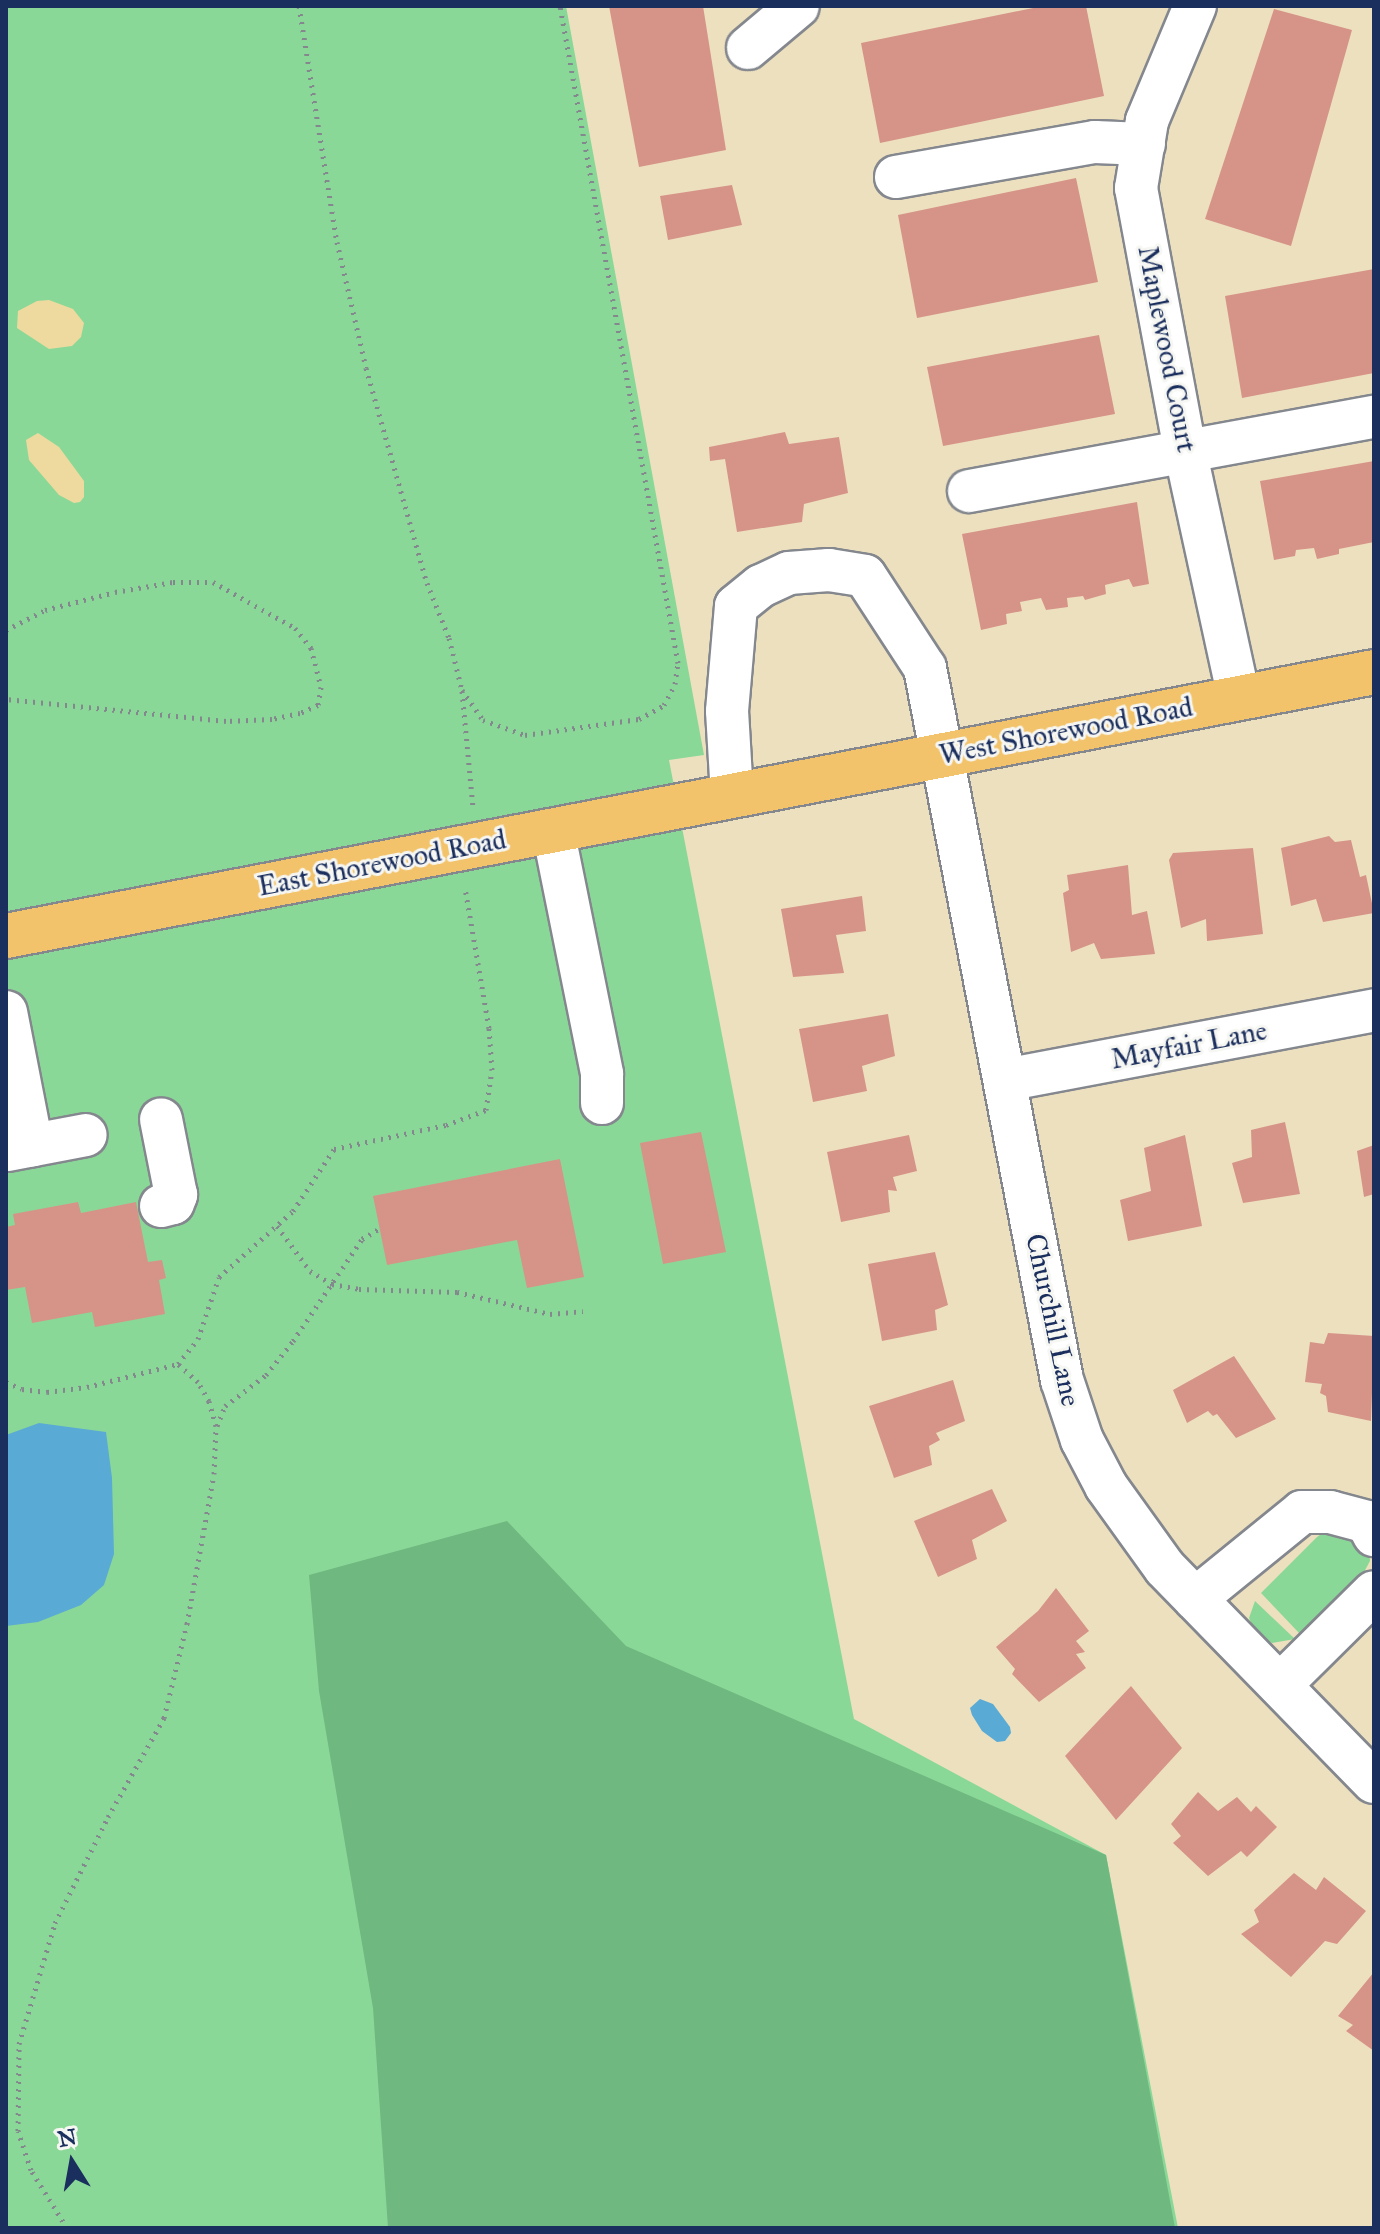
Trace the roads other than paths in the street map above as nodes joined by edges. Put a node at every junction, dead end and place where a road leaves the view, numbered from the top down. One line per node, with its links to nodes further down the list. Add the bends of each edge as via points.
1 (798, 6): 3 (street)
2 (1195, 6): 4 (street, Maplewood Court, via 1147,121)
3 (748, 48)
4 (1144, 144): 5 (street, via 1095,142); 7 (street, Maplewood Court, via 1136,188)
5 (896, 177)
6 (1374, 417): 7 (street)
7 (1185, 450): 8 (street); 10 (street, Maplewood Court)
8 (969, 491)
9 (1374, 672): 10 (main road, West Shorewood Road)
10 (1239, 698): 11 (main road, West Shorewood Road)
11 (943, 754): 12 (main road, West Shorewood Road); 12 (street, Churchill Lane, via 925,668 865,576 829,570 789,573 736,606 727,711); 17 (street, Churchill Lane)
12 (745, 793): 13 (main road, East Shorewood Road)
13 (553, 830): 14 (main road, East Shorewood Road); 18 (street, via 602,1074)
14 (6, 936)
15 (1374, 1010): 17 (street, Mayfair Lane)
16 (6, 1012): 21 (street)
17 (1005, 1080): 25 (street, Churchill Lane, via 1062,1380 1082,1440 1130,1520)
18 (602, 1103)
19 (161, 1119): 22 (street, via 176,1195 173,1203)
20 (86, 1135): 21 (street)
21 (19, 1148)
22 (161, 1206)
23 (1374, 1535): 25 (street, via 1367,1522 1330,1512 1302,1512)
24 (1374, 1592): 26 (street)
25 (1195, 1599): 26 (street, Churchill Lane)
26 (1280, 1685): 27 (street, Churchill Lane)
27 (1374, 1782)

